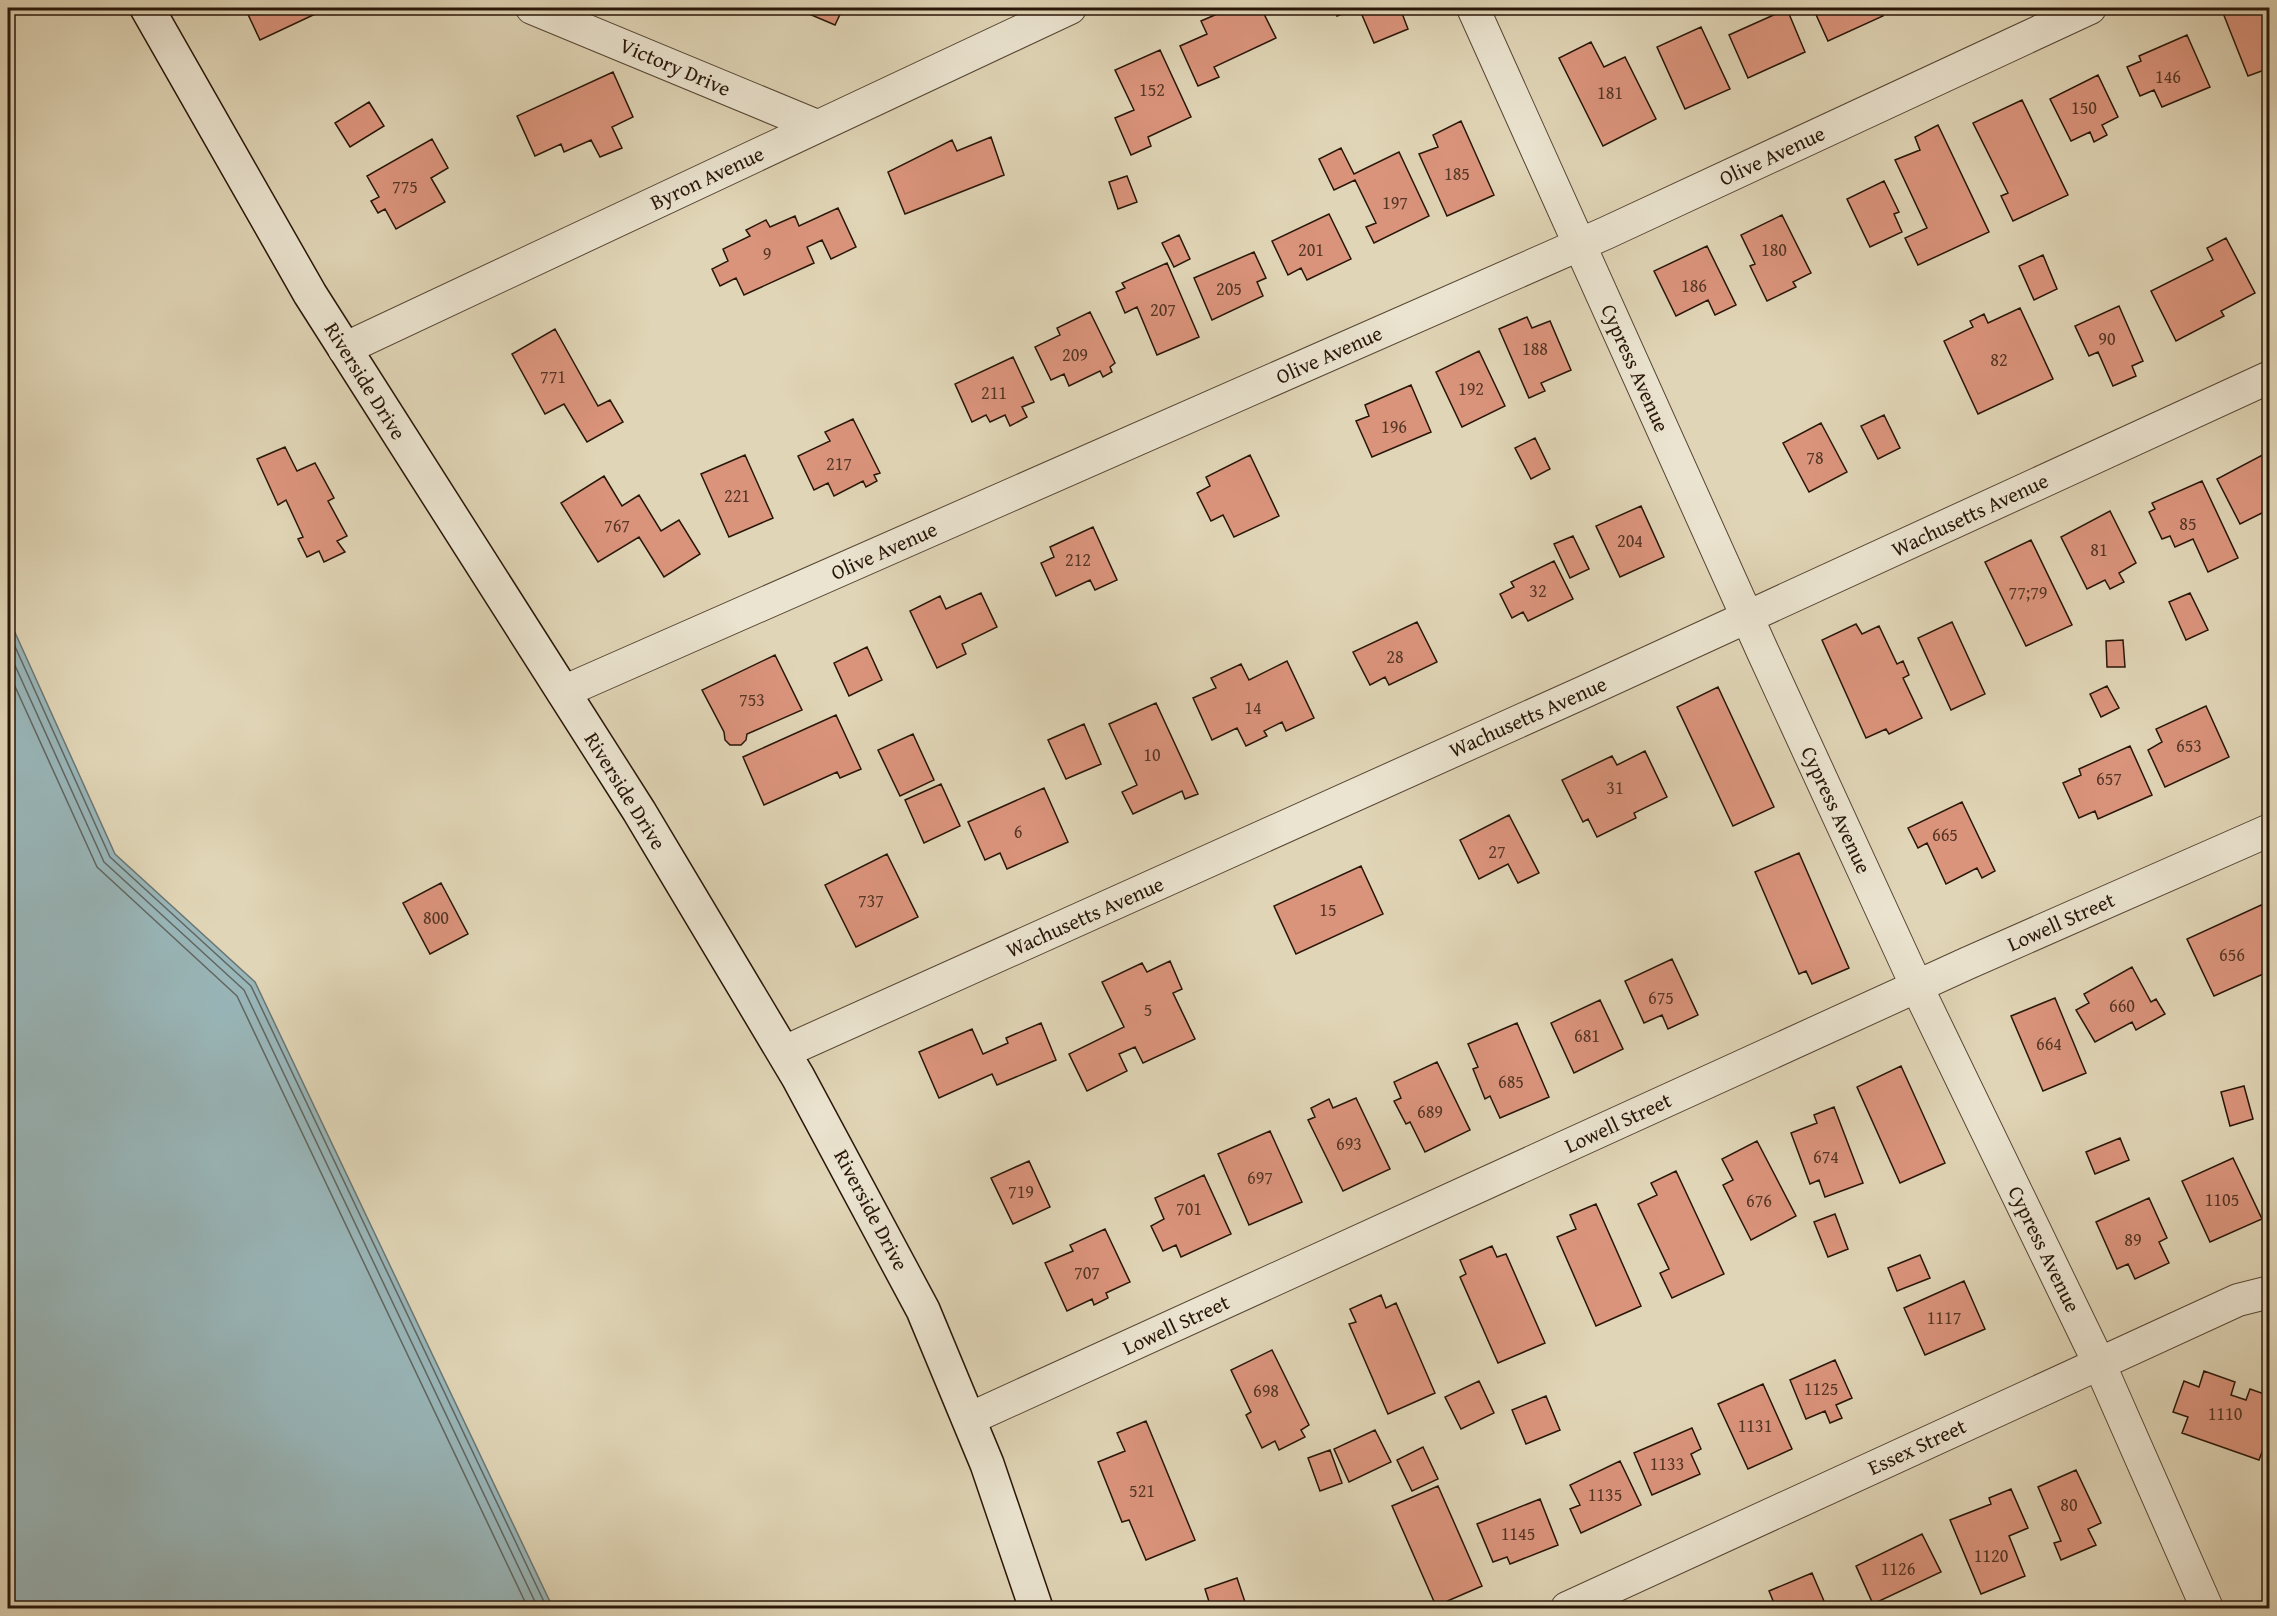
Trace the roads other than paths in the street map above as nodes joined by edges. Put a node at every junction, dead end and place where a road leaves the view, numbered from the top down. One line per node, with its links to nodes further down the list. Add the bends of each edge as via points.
1 (147, 8): 8 (main road, Riverside Drive)
2 (532, 8): 6 (street, Victory Drive)
3 (1070, 8): 6 (street, Byron Avenue)
4 (1473, 8): 7 (street, Cypress Avenue)
5 (2090, 8): 7 (street, Olive Avenue)
6 (817, 126): 8 (street, Byron Avenue)
7 (1580, 244): 10 (street, Cypress Avenue); 11 (street, Olive Avenue)
8 (344, 349): 11 (main road, Riverside Drive)
9 (2270, 377): 10 (street, Wachusetts Avenue)
10 (1747, 618): 13 (street, Cypress Avenue); 14 (street, Wachusetts Avenue)
11 (563, 692): 14 (main road, Riverside Drive)
12 (2270, 830): 13 (street, Lowell Street)
13 (1917, 987): 16 (street, Cypress Avenue); 17 (street, Lowell Street)
14 (784, 1052): 17 (main road, Riverside Drive, via 923,1310)
15 (2270, 1292): 16 (street, Essex Street, via 2238,1300)
16 (2099, 1363): 19 (street, Essex Street); 20 (street, Cypress Avenue)
17 (969, 1419): 18 (main road, Riverside Drive)
18 (1036, 1608)
19 (1567, 1608)
20 (2207, 1608)

